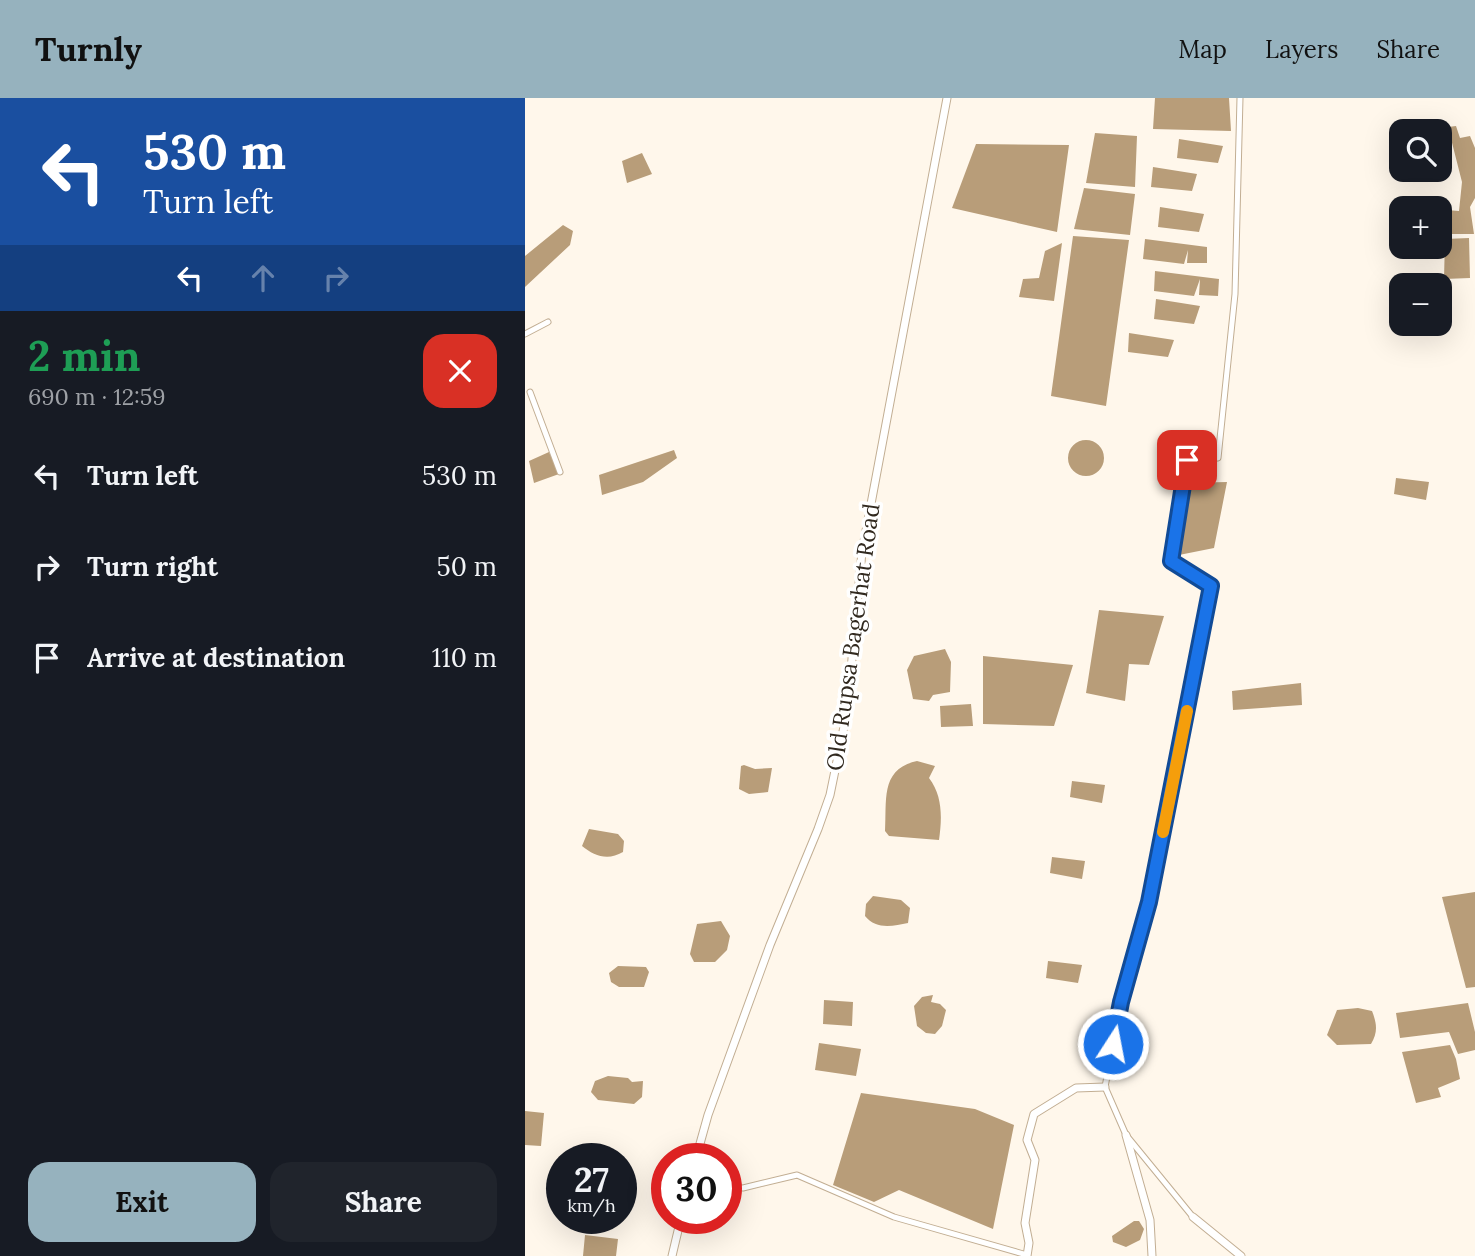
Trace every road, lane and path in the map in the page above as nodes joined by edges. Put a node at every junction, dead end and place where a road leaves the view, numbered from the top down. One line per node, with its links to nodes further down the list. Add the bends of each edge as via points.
1 (947, 98): 9 (street, Old Rupsa Bagerhat Road, via 862,552 847,712 830,795 770,944)
2 (1240, 98): 7 (street, via 1235,294 1218,458 1187,460 1171,561 1211,586 1149,902 1121,1002)
3 (548, 322): 4 (street)
4 (525, 334)
5 (530, 392): 6 (street)
6 (560, 472)
7 (1105, 1087): 8 (street); 13 (street, via 1076,1087 1034,1114 1027,1140 1035,1160 1025,1223)
8 (1126, 1135): 11 (street); 15 (street, via 1150,1220)
9 (700, 1143)
10 (742, 1188): 13 (street, via 797,1175 894,1217)
11 (1193, 1217): 16 (street)
12 (677, 1234): 14 (street)
13 (1027, 1255)
14 (672, 1256)
15 (1152, 1256)
16 (1241, 1256)

